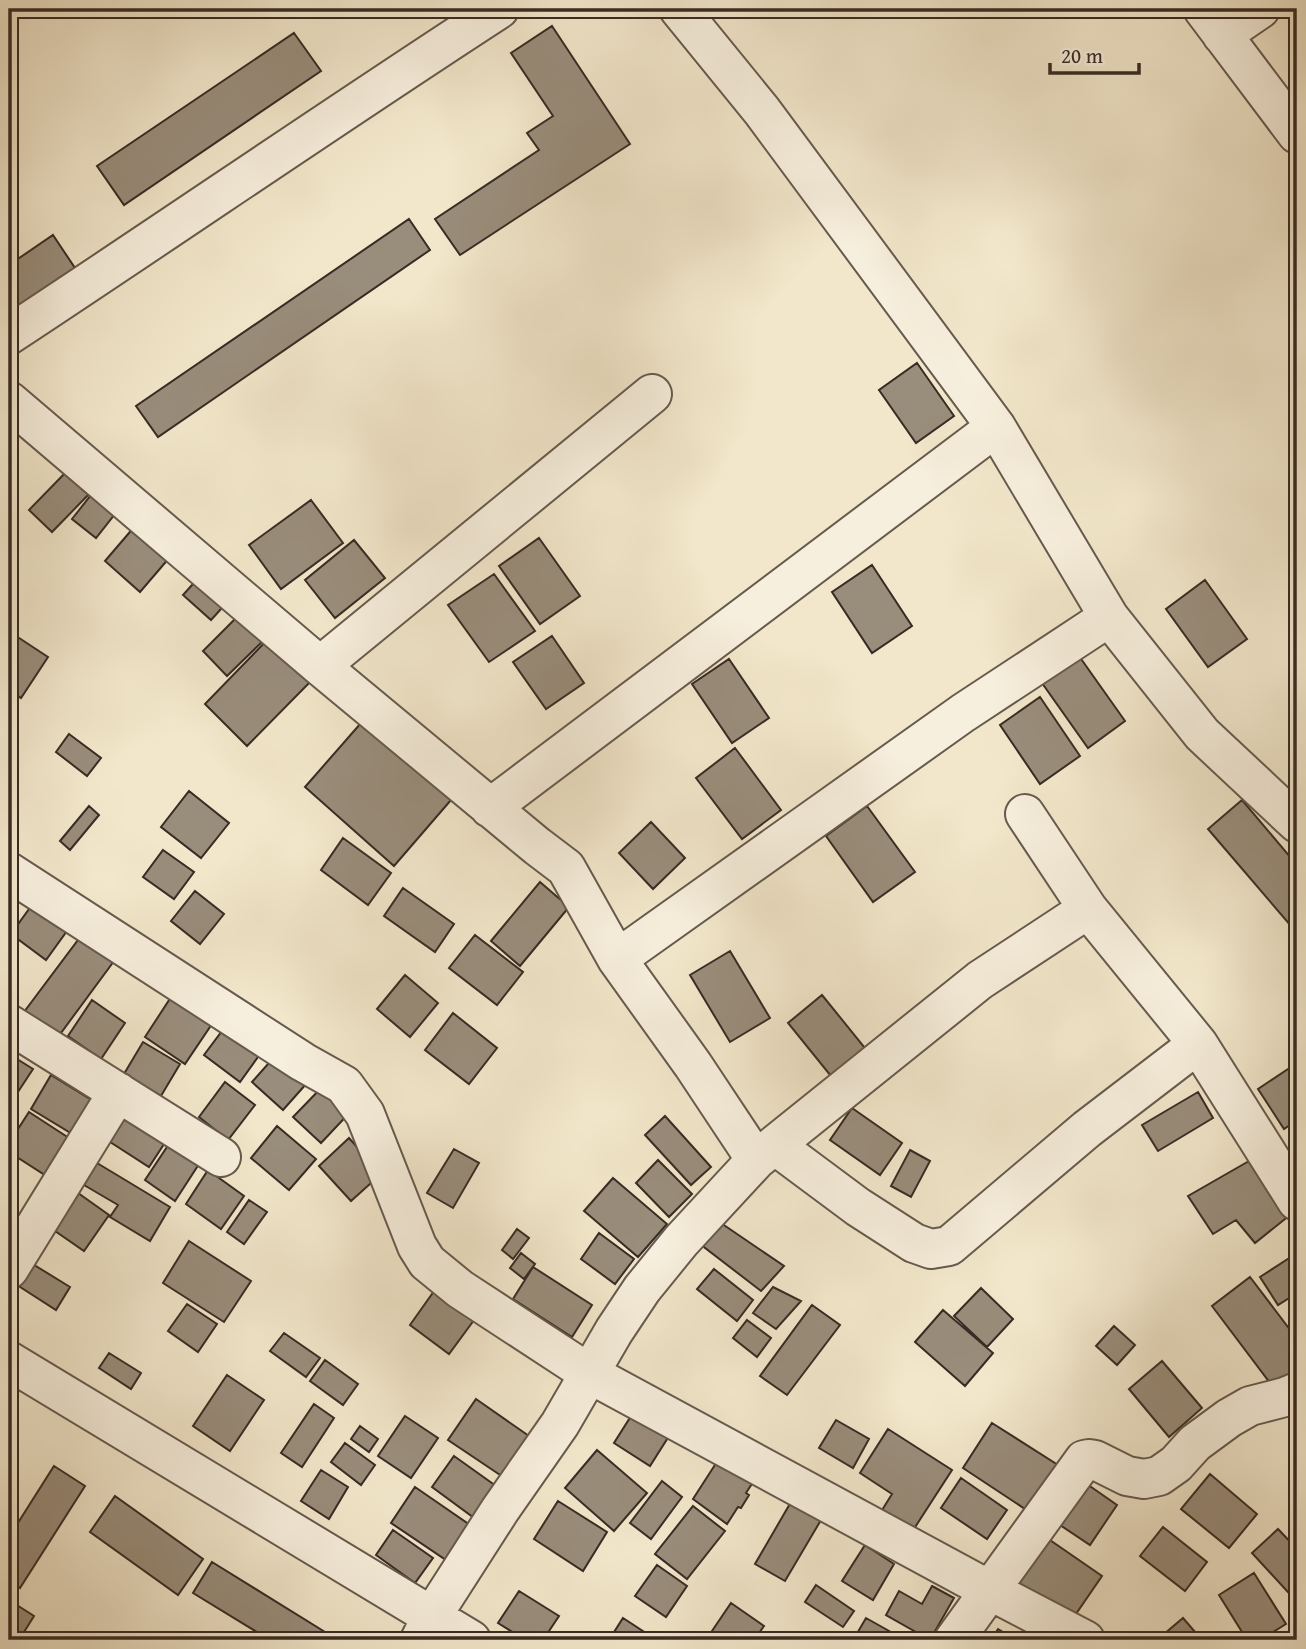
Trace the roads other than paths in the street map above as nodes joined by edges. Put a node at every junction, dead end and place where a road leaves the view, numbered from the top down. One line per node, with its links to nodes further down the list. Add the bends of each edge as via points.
1 (499, 9): 6 (street)
2 (679, 9): 9 (street, via 762,111)
3 (1260, 9): 4 (street)
4 (1212, 22): 5 (street)
5 (1297, 134)
6 (9, 335)
7 (652, 394): 11 (street)
8 (9, 401): 11 (street)
9 (996, 427): 10 (street); 12 (street)
10 (1109, 617): 14 (street, via 1202,734); 17 (street, via 963,713)
11 (320, 666): 12 (street)
12 (490, 808): 17 (street, via 566,868)
13 (1025, 814): 16 (street)
14 (1297, 823)
15 (9, 872): 26 (street, via 344,1085 365,1114 427,1262 460,1289)
16 (1088, 909): 19 (street); 21 (street, via 980,980)
17 (617, 959): 21 (street, via 693,1065)
18 (9, 1024): 20 (street)
19 (1198, 1044): 21 (street, via 1087,1129 949,1245 931,1249 914,1243); 23 (street)
20 (118, 1093): 22 (street); 24 (street)
21 (766, 1153): 26 (street, via 681,1241 642,1289)
22 (221, 1157)
23 (1297, 1201)
24 (9, 1269)
25 (9, 1361): 29 (street)
26 (590, 1374): 28 (street); 29 (street)
27 (1297, 1392): 28 (street, via 1250,1406 1229,1418 1159,1476 1127,1476 1095,1460 1084,1460)
28 (991, 1591): 31 (street); 32 (street)
29 (426, 1628): 30 (street)
30 (471, 1640)
31 (954, 1640)
32 (1085, 1640)

